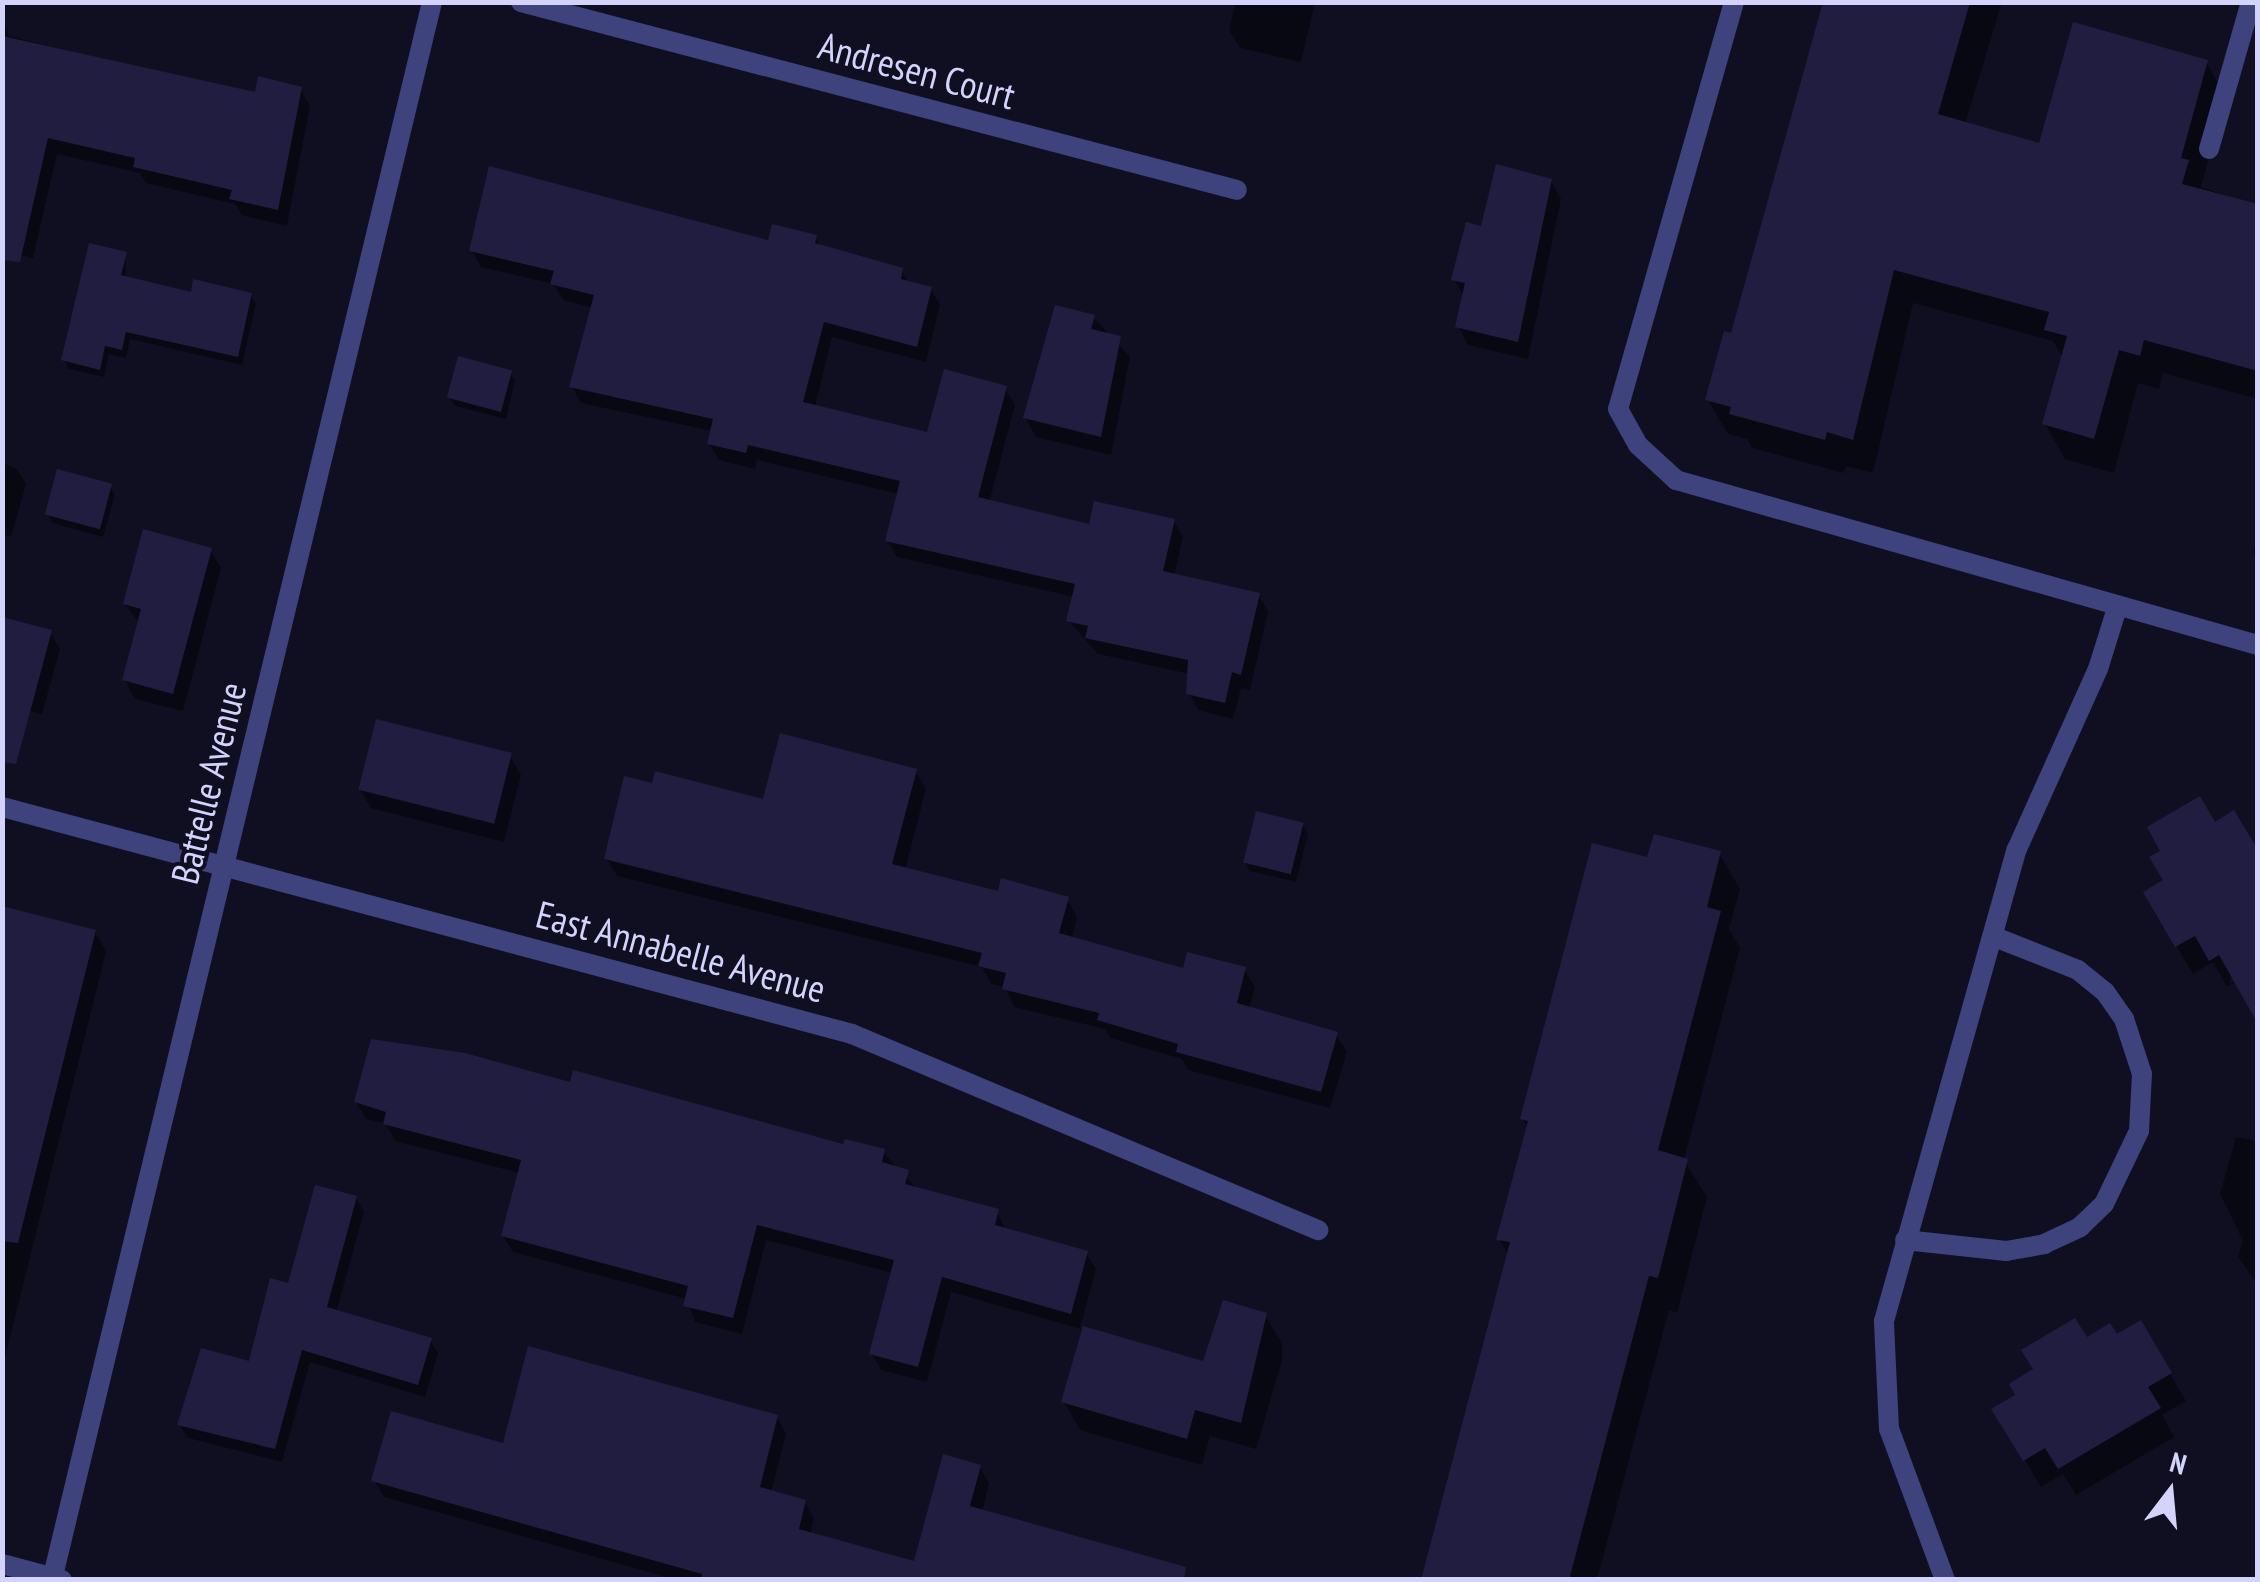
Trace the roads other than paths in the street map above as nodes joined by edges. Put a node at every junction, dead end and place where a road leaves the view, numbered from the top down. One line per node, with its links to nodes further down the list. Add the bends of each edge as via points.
1 (432, 2): 10 (street, Battelle Avenue)
2 (522, 2): 6 (street, Andresen Court)
3 (1734, 2): 7 (street, via 1618,409 1638,445 1676,480)
4 (2251, 2): 5 (street)
5 (2209, 149)
6 (1237, 190)
7 (2116, 608): 8 (street); 11 (street, via 2090,686 2032,807)
8 (2258, 645)
9 (2, 807): 10 (street, East Annabelle Avenue)
10 (224, 865): 12 (street, East Annabelle Avenue, via 852,1034); 15 (street, Battelle Avenue)
11 (1992, 936): 13 (street); 13 (street, via 2078,970 2124,1019 2142,1074 2135,1145 2104,1204 2080,1227 2044,1244 2006,1251)
12 (1318, 1230)
13 (1905, 1240): 16 (street, via 1884,1321 1882,1375 1906,1484)
14 (2, 1564): 15 (street)
15 (55, 1579)
16 (1945, 1580)

